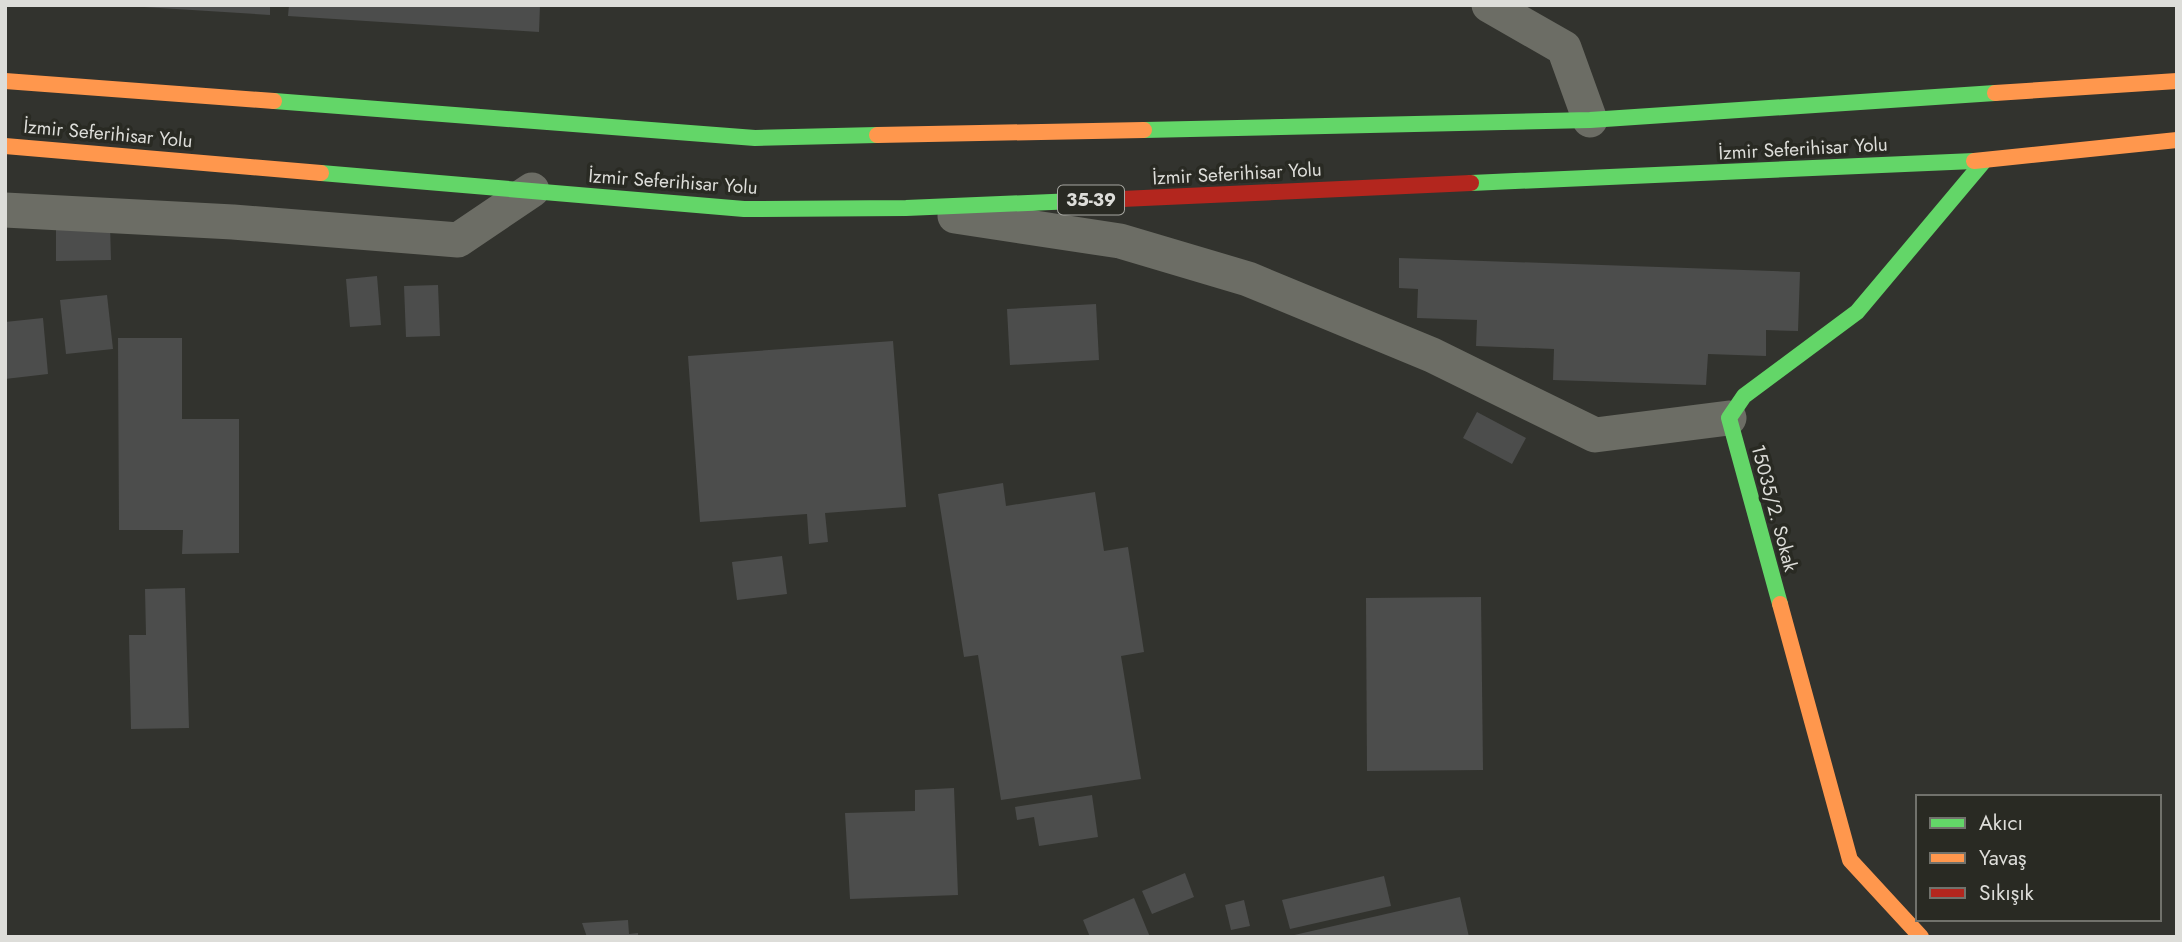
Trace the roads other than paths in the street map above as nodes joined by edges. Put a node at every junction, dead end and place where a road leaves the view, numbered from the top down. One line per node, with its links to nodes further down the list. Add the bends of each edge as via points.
1 (1489, 5): 4 (street, via 1564,48)
2 (5, 80): 4 (main road, via 755,138)
3 (2177, 81): 4 (main road)
4 (1590, 120)
5 (2177, 140): 7 (main road, İzmir Seferihisar Yolu / 35-39)
6 (5, 146): 8 (main road, İzmir Seferihisar Yolu / 35-39)
7 (1984, 161): 9 (main road, İzmir Seferihisar Yolu / 35-39); 11 (main road, via 1857,312 1744,396)
8 (532, 191): 9 (main road, İzmir Seferihisar Yolu / 35-39, via 744,209); 10 (street, via 458,240)
9 (906, 208): 11 (street, via 1120,242 1248,279 1432,355 1595,435)
10 (5, 210)
11 (1729, 418): 12 (main road, 15035/2. Sokak, via 1850,860)
12 (1921, 937)

